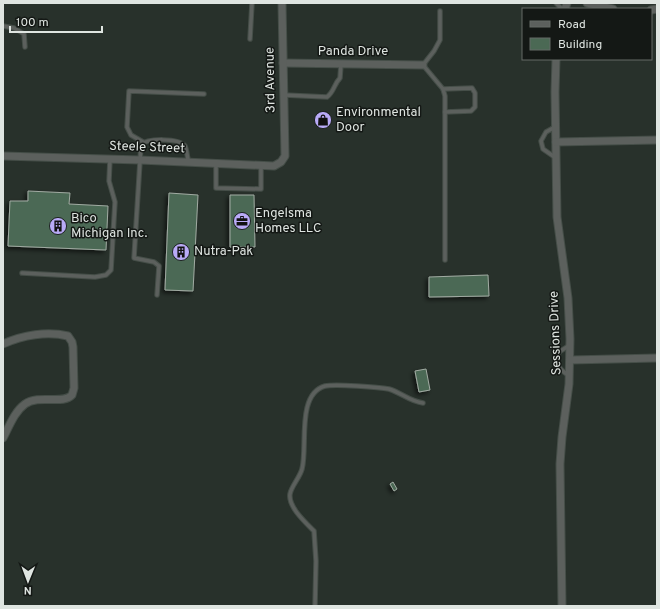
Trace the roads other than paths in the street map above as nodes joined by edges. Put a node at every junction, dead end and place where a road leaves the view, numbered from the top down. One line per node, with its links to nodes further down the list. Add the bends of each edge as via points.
1 (252, 3): 7 (lane)
2 (282, 3): 10 (street, 3rd Avenue)
3 (587, 3): 4 (street)
4 (609, 8)
5 (440, 11): 12 (lane, via 440,40)
6 (3, 26): 8 (lane, via 14,28 24,34)
7 (250, 39)
8 (26, 47)
9 (556, 60): 17 (street, Sessions Drive)
10 (283, 63): 11 (street, Panda Drive); 15 (street, 3rd Avenue)
11 (341, 64): 12 (street, Panda Drive); 15 (lane, via 340,78 332,93 327,96)
12 (423, 65): 13 (lane)
13 (443, 89): 16 (lane); 16 (lane, via 472,88 475,93 475,107 471,111)
14 (204, 94): 19 (lane, via 129,91 127,127 131,135)
15 (284, 95): 22 (street, 3rd Avenue)
16 (445, 112): 29 (lane)
17 (555, 127): 20 (street, Sessions Drive); 23 (lane, via 546,132 541,141 543,149)
18 (657, 140): 20 (street)
19 (144, 142): 25 (lane, via 140,145); 26 (lane, via 178,141 185,146)
20 (556, 142): 23 (street, Sessions Drive)
21 (3, 156): 24 (street, Steele Street)
22 (284, 156): 28 (street, Steele Street, via 281,162 274,166)
23 (556, 158): 33 (street, Sessions Drive, via 558,229 567,292)
24 (110, 159): 25 (street, Steele Street); 30 (lane, via 109,181 115,202 111,270 106,275 95,277)
25 (140, 160): 26 (street, Steele Street); 31 (lane, via 134,258 154,262 159,266)
26 (188, 162): 27 (street, Steele Street)
27 (216, 163): 28 (street, Steele Street); 28 (lane, via 216,188 261,189)
28 (261, 165)
29 (446, 260)
30 (22, 273)
31 (157, 295)
32 (3, 344): 38 (street, via 34,335 64,335 71,338 74,388 72,396 66,399 42,398 25,404 17,412)
33 (570, 344): 35 (street, Sessions Drive); 36 (lane, via 561,350 556,360 559,367)
34 (657, 358): 35 (street)
35 (570, 360): 36 (street, Sessions Drive)
36 (569, 376): 40 (street, Sessions Drive, via 560,464)
37 (423, 402): 39 (lane, via 413,401 390,389 336,385 325,386 309,401 302,469 290,494 292,506 314,531)
38 (3, 438)
39 (315, 606)
40 (562, 606)

